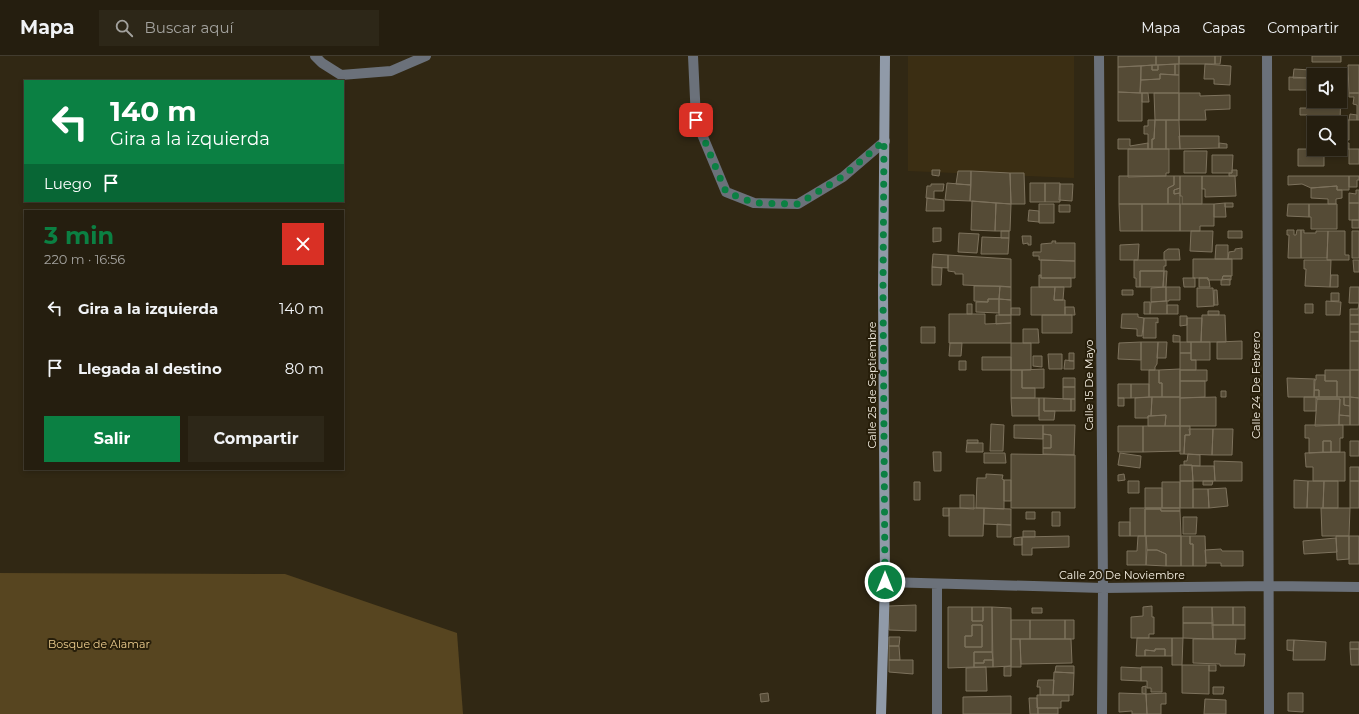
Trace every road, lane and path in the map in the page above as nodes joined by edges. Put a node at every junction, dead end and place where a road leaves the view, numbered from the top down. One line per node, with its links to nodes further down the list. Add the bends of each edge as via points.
1 (316, 56): 2 (street, via 341,75 391,71)
2 (426, 56)
3 (693, 56): 7 (street, via 696,120 726,192 754,203 798,204 842,177)
4 (885, 56): 7 (main road, Calle 25 de Septiembre)
5 (1099, 56): 12 (street, Calle 15 De Mayo)
6 (1267, 56): 10 (street, Calle 24 De Febrero)
7 (884, 141): 8 (main road, Calle 25 de Septiembre)
8 (885, 582): 9 (street, Calle 20 De Noviembre); 13 (main road, Calle 25 de Septiembre)
9 (937, 584): 12 (street, Calle 20 De Noviembre); 14 (street)
10 (1269, 586): 11 (street, Calle 20 De Noviembre); 12 (street, Calle 20 De Noviembre); 16 (street, Calle 24 De Febrero)
11 (1359, 587)
12 (1103, 588): 15 (street, Calle 15 De Mayo)
13 (882, 714)
14 (937, 714)
15 (1102, 714)
16 (1269, 714)

